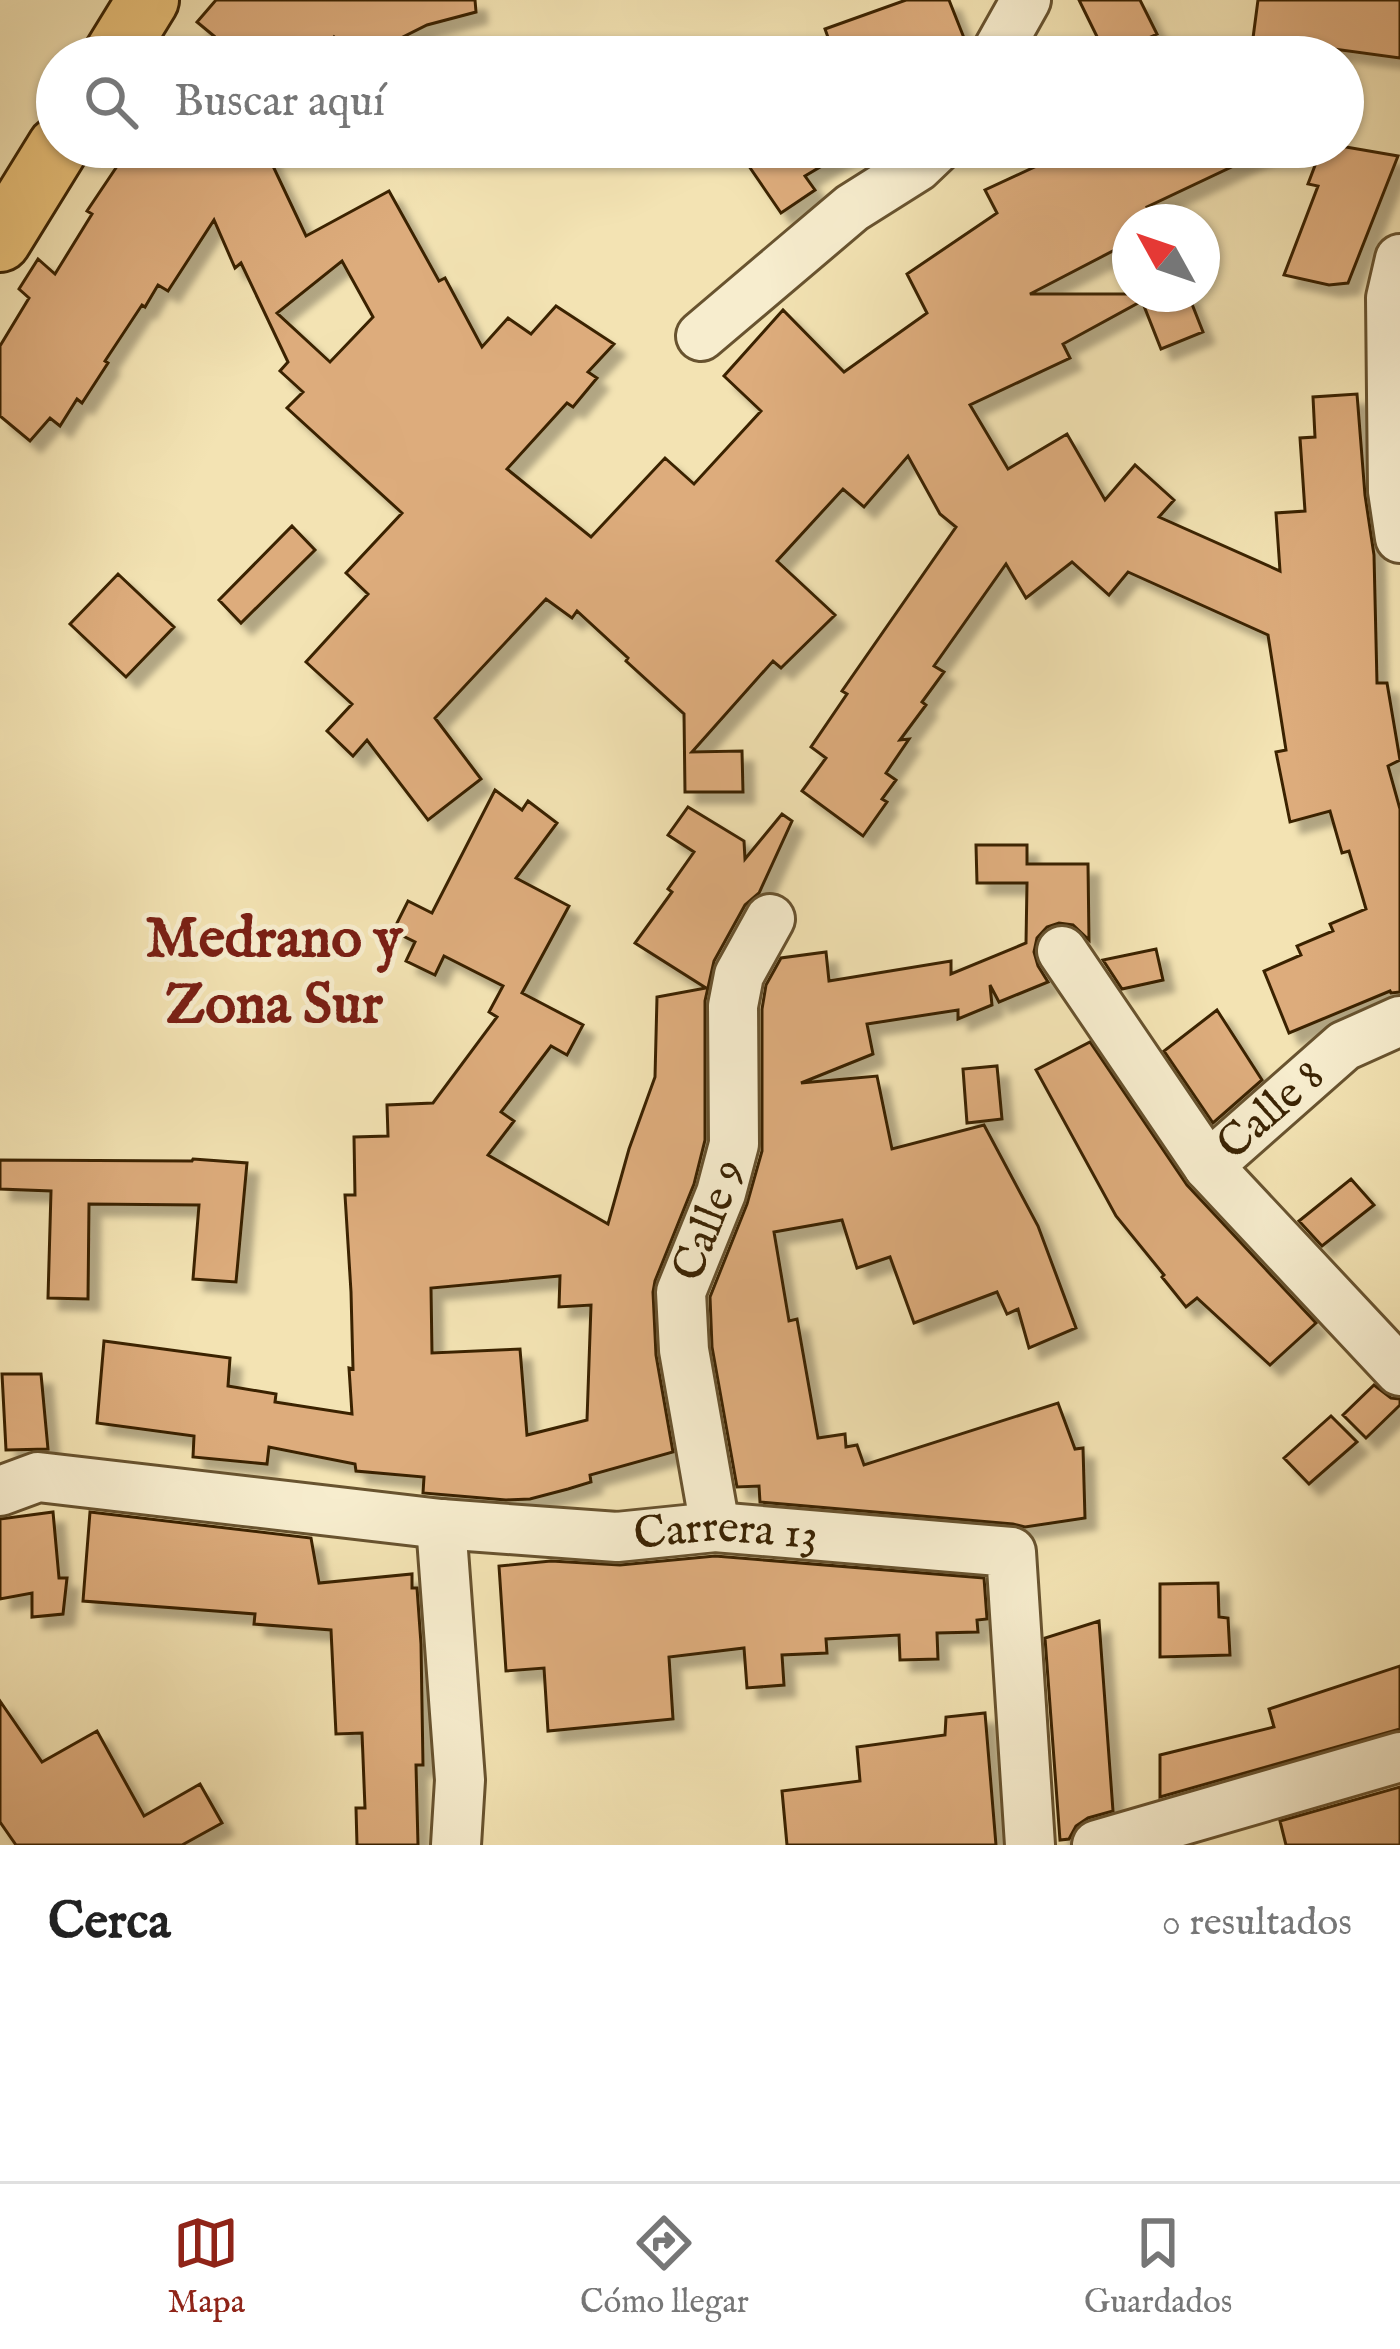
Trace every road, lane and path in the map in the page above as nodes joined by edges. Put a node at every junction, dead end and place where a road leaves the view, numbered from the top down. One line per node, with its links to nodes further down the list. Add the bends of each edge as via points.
1 (148, 0): 3 (main road)
2 (1026, 0): 4 (street)
3 (126, 36)
4 (1006, 36)
5 (45, 168): 7 (main road)
6 (915, 168): 9 (street, via 852,208)
7 (0, 241)
8 (1400, 259): 10 (street, via 1391,298)
9 (701, 336)
10 (1400, 538)
11 (770, 919): 18 (street, Calle 9, via 739,974 734,1144 681,1292)
12 (1062, 952): 14 (street)
13 (1400, 1021): 14 (street, Calle 8, via 1344,1046)
14 (1208, 1166): 15 (street)
15 (1400, 1371)
16 (0, 1491): 17 (street, Carrera 13, via 38,1477)
17 (442, 1524): 18 (street, Carrera 13, via 617,1537); 20 (street, via 460,1780)
18 (715, 1527): 21 (street, Carrera 13, via 1011,1552)
19 (1400, 1757): 22 (street)
20 (456, 1845)
21 (1030, 1845)
22 (1097, 1845)

